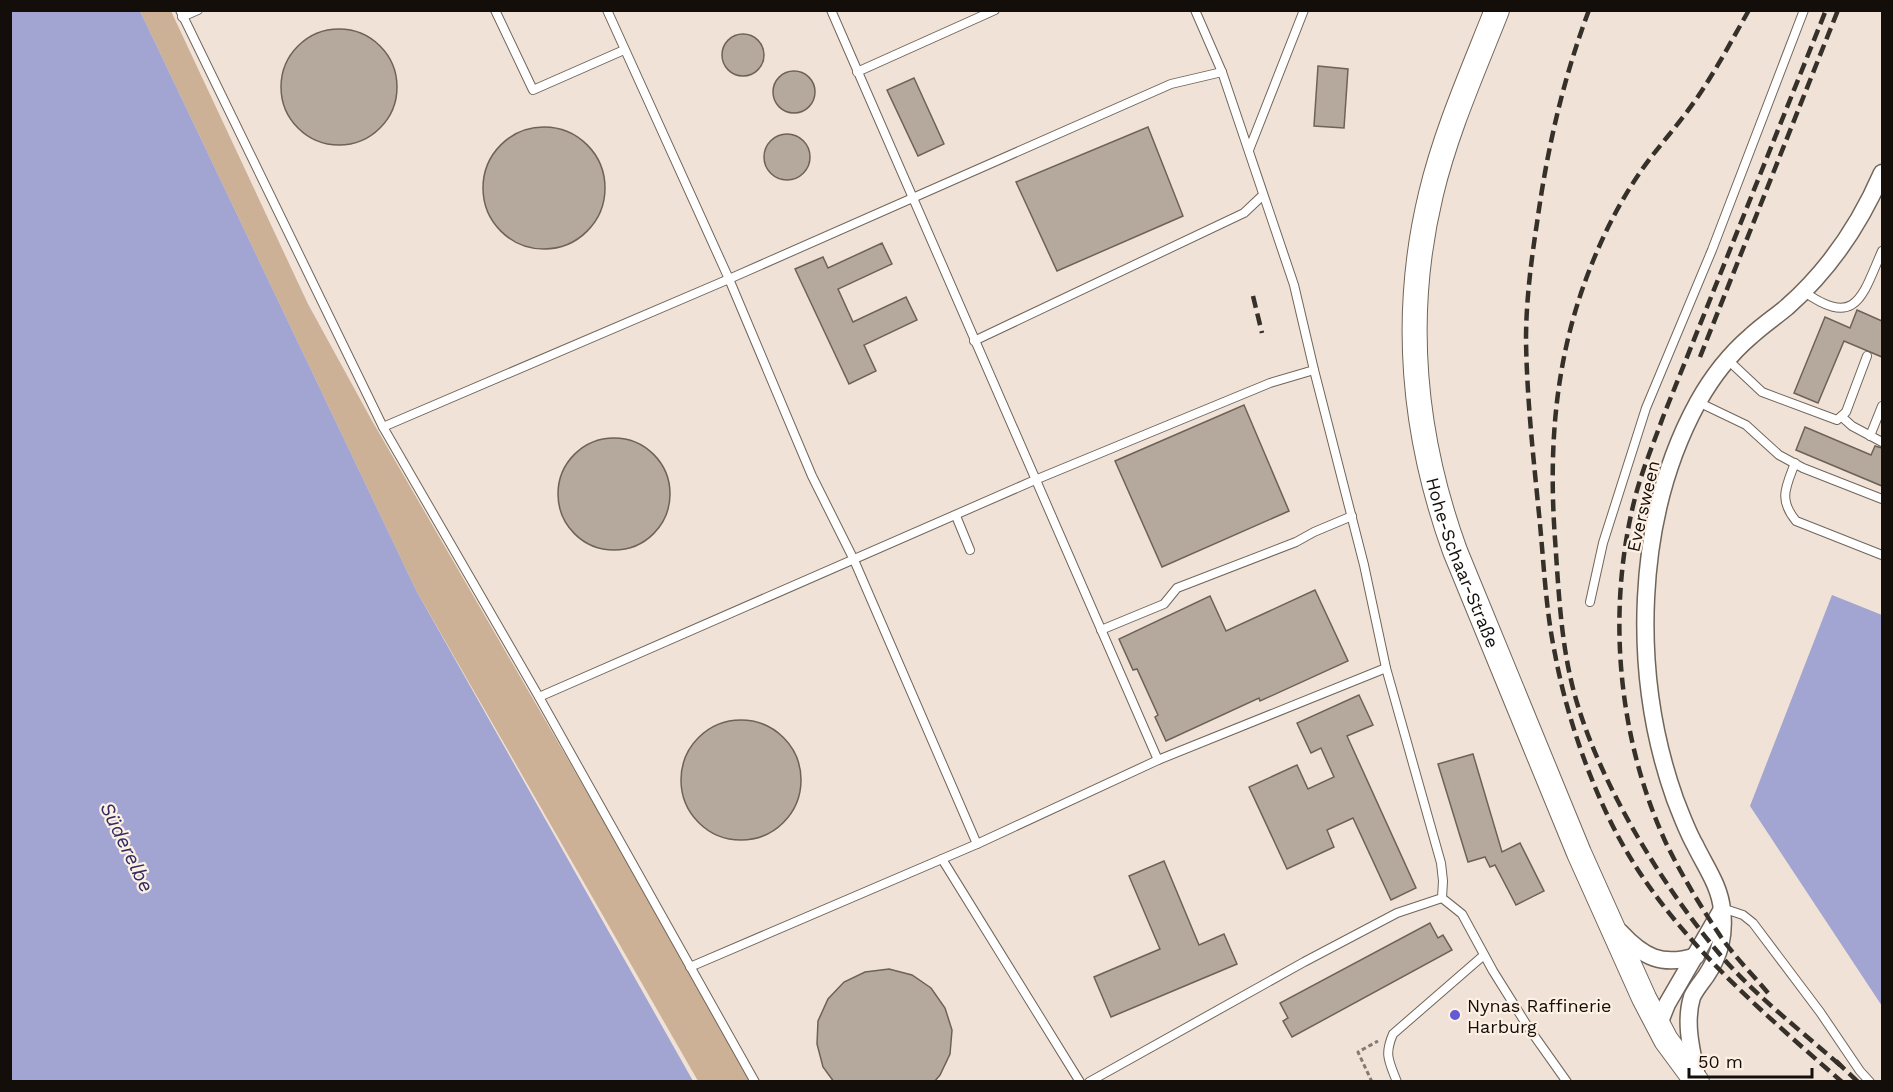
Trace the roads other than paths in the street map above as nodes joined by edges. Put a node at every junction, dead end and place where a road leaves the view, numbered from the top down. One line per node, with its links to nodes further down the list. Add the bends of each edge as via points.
1 (198, 10): 10 (lane)
2 (495, 10): 11 (lane, via 533,90)
3 (607, 10): 11 (lane)
4 (831, 10): 12 (lane)
5 (995, 10): 12 (lane)
6 (1195, 10): 13 (lane)
7 (1304, 10): 14 (lane)
8 (1497, 10): 48 (main road, Hohe-Schaar-Straße, via 1431,193 1415,297 1417,392 1432,479 1455,551)
9 (1804, 10): 39 (lane, via 1647,408 1603,543)
10 (181, 14): 28 (lane)
11 (624, 50): 19 (lane)
12 (857, 72): 17 (lane)
13 (1222, 72): 14 (lane); 17 (lane, via 1171,84)
14 (1249, 150): 16 (lane)
15 (1882, 173): 20 (street, Eversween, via 1869,205 1844,244)
16 (1262, 195): 21 (lane, via 1245,213); 24 (lane, via 1294,285)
17 (912, 197): 19 (lane); 21 (lane)
18 (1882, 252): 20 (lane, via 1863,294 1854,304 1831,308)
19 (729, 279): 28 (lane); 38 (lane, via 812,476)
20 (1803, 291): 23 (street, Eversween)
21 (974, 341): 32 (lane)
22 (1867, 356): 27 (lane)
23 (1728, 360): 25 (street, Eversween); 27 (lane, via 1762,392 1832,420)
24 (1314, 370): 32 (lane, via 1270,383); 35 (lane)
25 (1698, 402): 31 (lane, via 1746,425 1779,456); 47 (street, Eversween, via 1678,445 1660,504 1648,571 1647,679 1656,734 1675,800 1713,879)
26 (1882, 406): 29 (lane)
27 (1842, 417): 29 (lane)
28 (383, 427): 42 (lane)
29 (1870, 436): 30 (lane)
30 (1882, 442)
31 (1795, 463): 33 (lane); 37 (lane, via 1784,500 1796,521)
32 (1035, 480): 34 (lane); 40 (lane)
33 (1882, 499)
34 (956, 516): 36 (lane); 38 (lane)
35 (1352, 516): 40 (lane, via 1177,588 1164,604); 41 (lane)
36 (970, 550)
37 (1882, 555)
38 (854, 560): 42 (lane); 44 (lane)
39 (1590, 602)
40 (1101, 630): 43 (lane)
41 (1386, 668): 43 (lane); 46 (lane, via 1441,863)
42 (539, 698): 51 (lane)
43 (1158, 760): 44 (lane)
44 (977, 844): 45 (lane)
45 (942, 859): 51 (lane); 55 (lane)
46 (1442, 898): 49 (lane, via 1462,914); 56 (lane, via 1397,913)
47 (1722, 908): 50 (street); 52 (street, Eversween, via 1721,946); 60 (lane, via 1753,923)
48 (1610, 922): 50 (street, via 1632,945 1651,957 1675,961); 53 (main road, Hohe-Schaar-Straße)
49 (1485, 955): 57 (lane, via 1394,1034 1387,1056); 58 (lane)
50 (1696, 956): 53 (street)
51 (690, 967): 54 (lane)
52 (1693, 995): 53 (street, via 1681,1001); 59 (street, Eversween, via 1689,1031)
53 (1655, 1001): 59 (main road, Hohe-Schaar-Straße, via 1662,1032)
54 (755, 1082)
55 (1080, 1082)
56 (1089, 1082)
57 (1397, 1082)
58 (1567, 1082)
59 (1698, 1082)
60 (1870, 1082)

